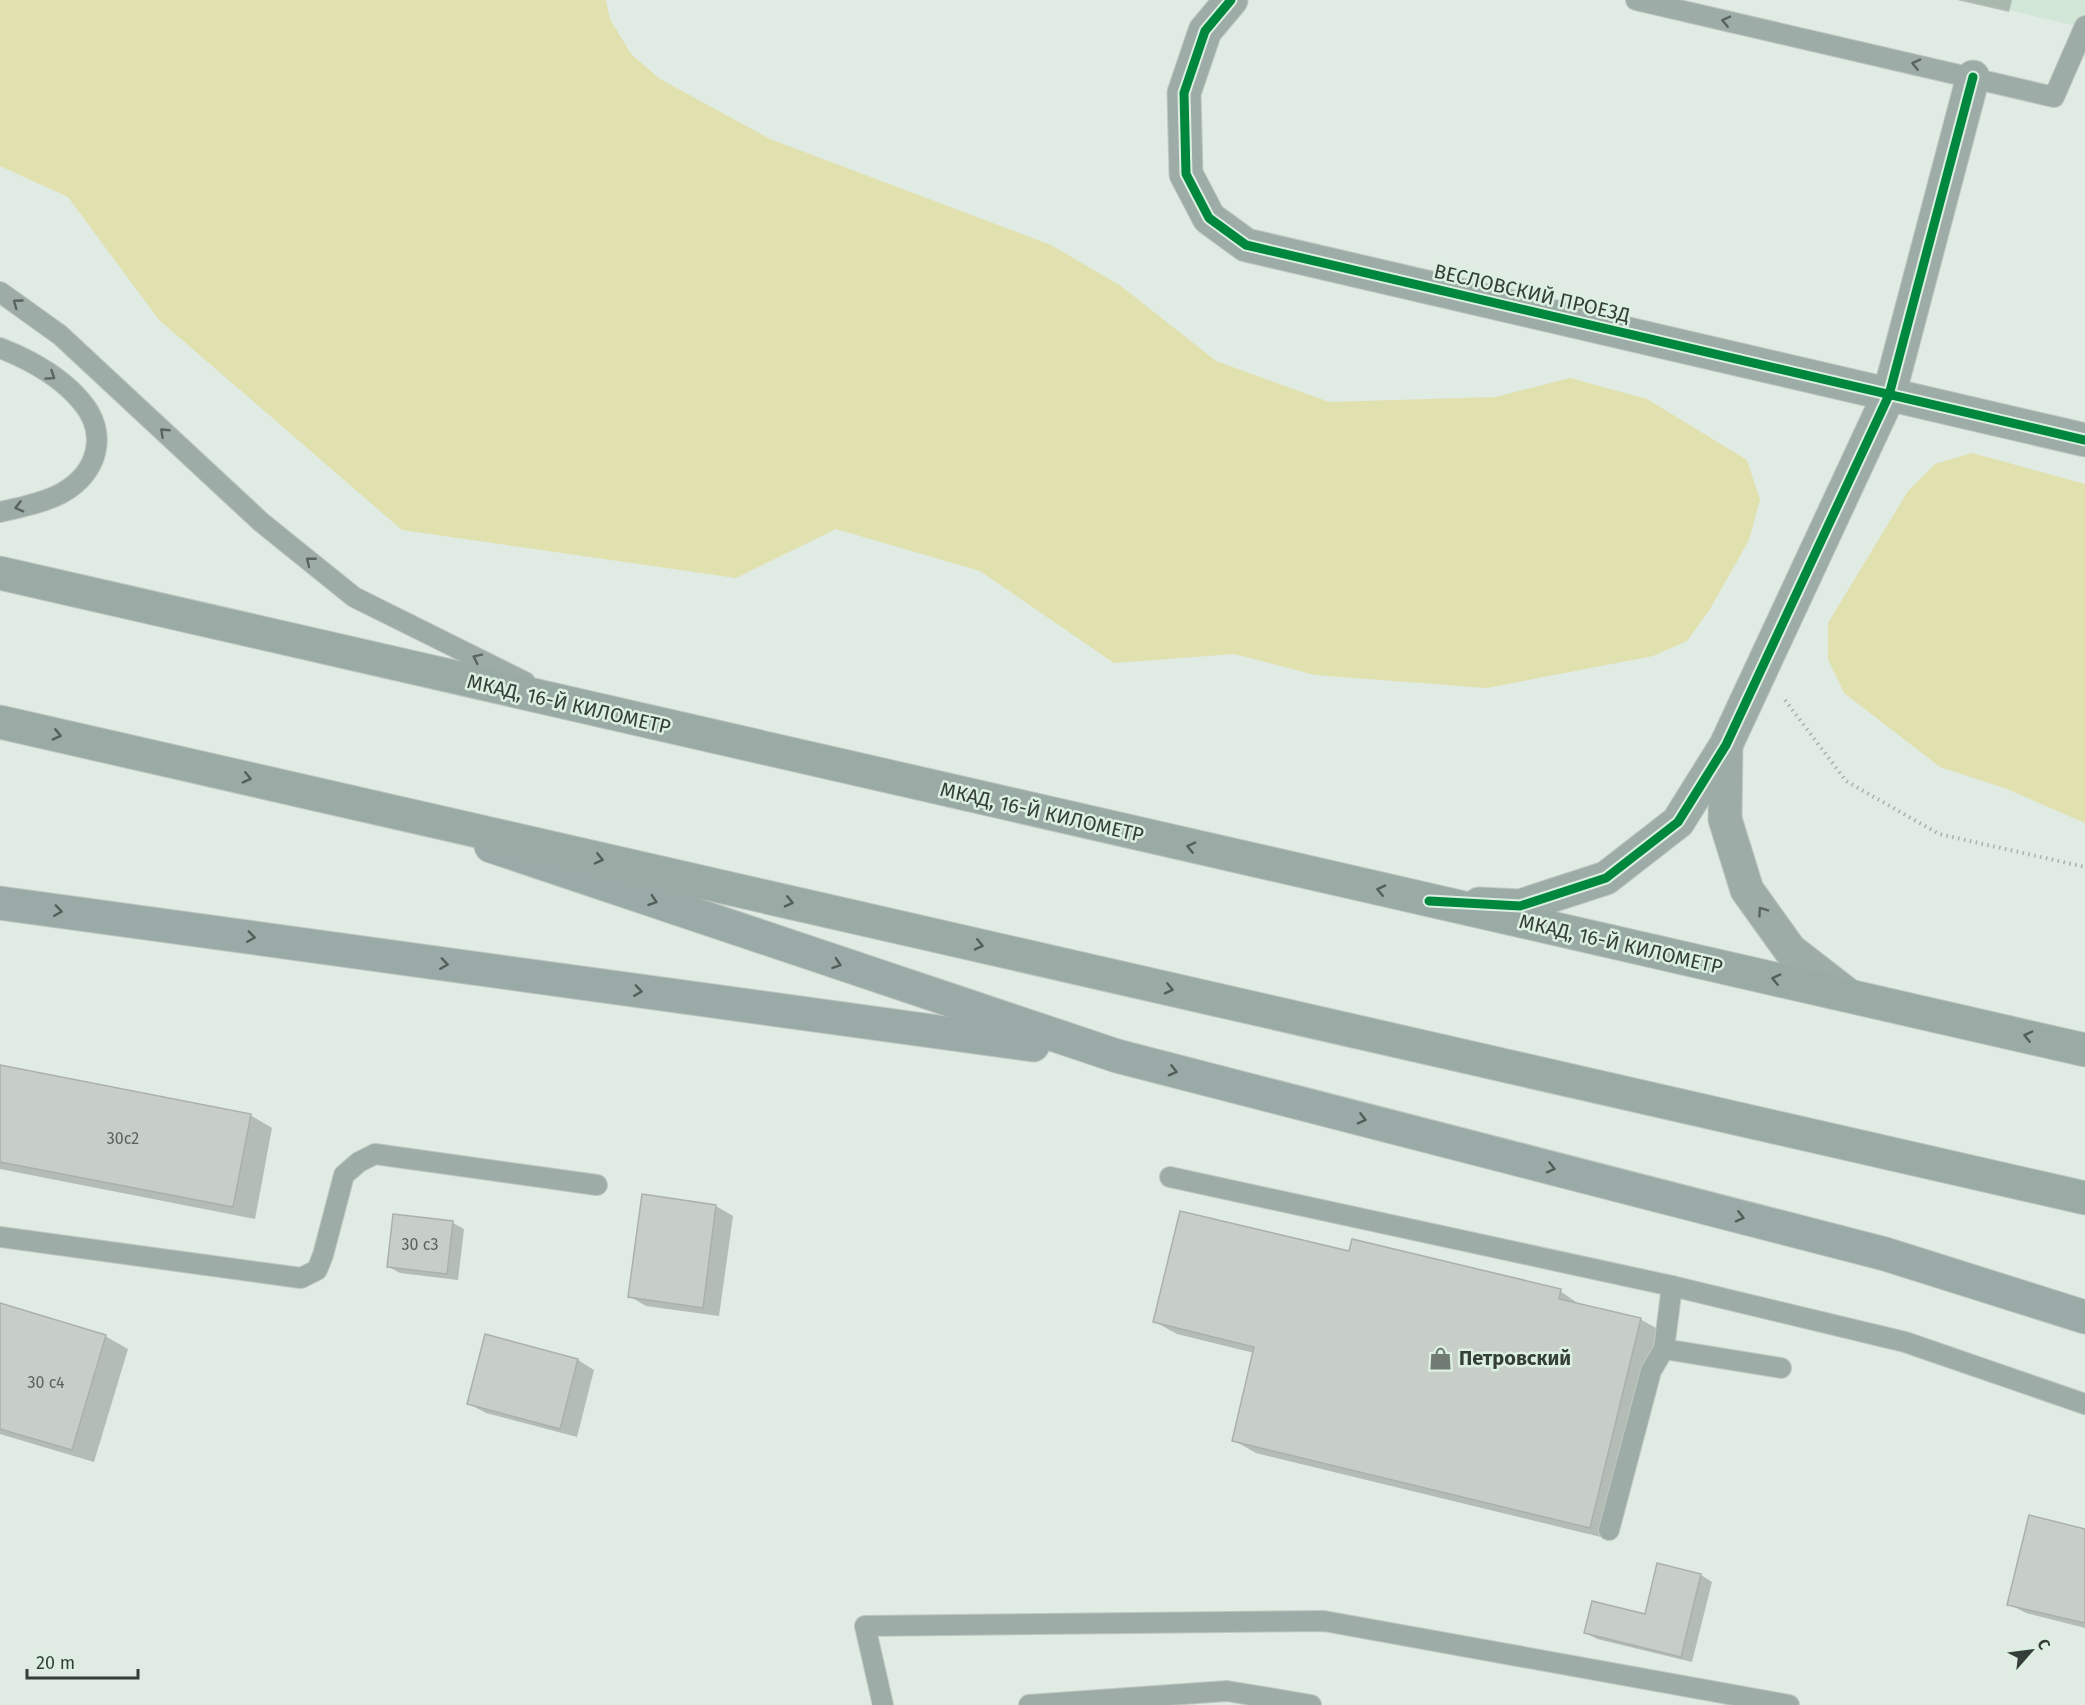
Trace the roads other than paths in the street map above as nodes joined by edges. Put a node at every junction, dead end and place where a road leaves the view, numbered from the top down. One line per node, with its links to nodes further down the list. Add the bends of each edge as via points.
1 (1231, 0): 7 (street, ВЕСЛОВСКИЙ ПРОЕЗД, via 1205,31 1184,93 1186,174 1209,218 1246,244)
2 (1636, 0): 4 (lane, one-way to 2)
3 (2085, 26): 4 (lane, via 2054,96)
4 (1973, 77): 7 (street)
5 (0, 292): 11 (lane, one-way to 5, via 354,597 261,522 60,335)
6 (0, 348): 9 (lane, one-way to 9, via 54,376 81,401 94,423 99,444 94,463 62,493)
7 (1889, 395): 8 (street, ВЕСЛОВСКИЙ ПРОЕЗД); 13 (street)
8 (2085, 440)
9 (0, 512)
10 (0, 573): 11 (highway, МКАД, 16-Й КИЛОМЕТР)
11 (567, 703): 15 (highway, МКАД, 16-Й КИЛОМЕТР, one-way to 11)
12 (0, 722): 14 (highway, one-way to 14)
13 (1726, 745): 15 (street, via 1678,822 1606,878 1520,906); 17 (street, one-way to 13, via 1790,950 1747,890 1725,819)
14 (378, 808): 19 (main road, one-way to 19); 22 (highway, one-way to 22)
15 (1429, 901): 17 (highway, МКАД, 16-Й КИЛОМЕТР, one-way to 15)
16 (0, 903): 19 (main road, one-way to 19)
17 (1848, 995): 18 (highway, МКАД, 16-Й КИЛОМЕТР, one-way to 17)
18 (2085, 1050)
19 (1117, 1056): 25 (main road, one-way to 25, via 1885,1254)
20 (1170, 1177): 24 (lane)
21 (597, 1185): 23 (lane, via 375,1154 344,1175 323,1256 317,1270 301,1278)
22 (2085, 1198)
23 (0, 1237)
24 (1671, 1286): 26 (lane); 28 (lane, via 1905,1342)
25 (2085, 1317)
26 (1664, 1349): 27 (lane); 29 (lane, via 1651,1371)
27 (1781, 1368)
28 (2085, 1404)
29 (1609, 1530)
30 (883, 1705): 33 (lane, via 864,1626 1324,1621)
31 (1029, 1705): 32 (lane, via 1227,1691)
32 (1311, 1705)
33 (1789, 1705)

